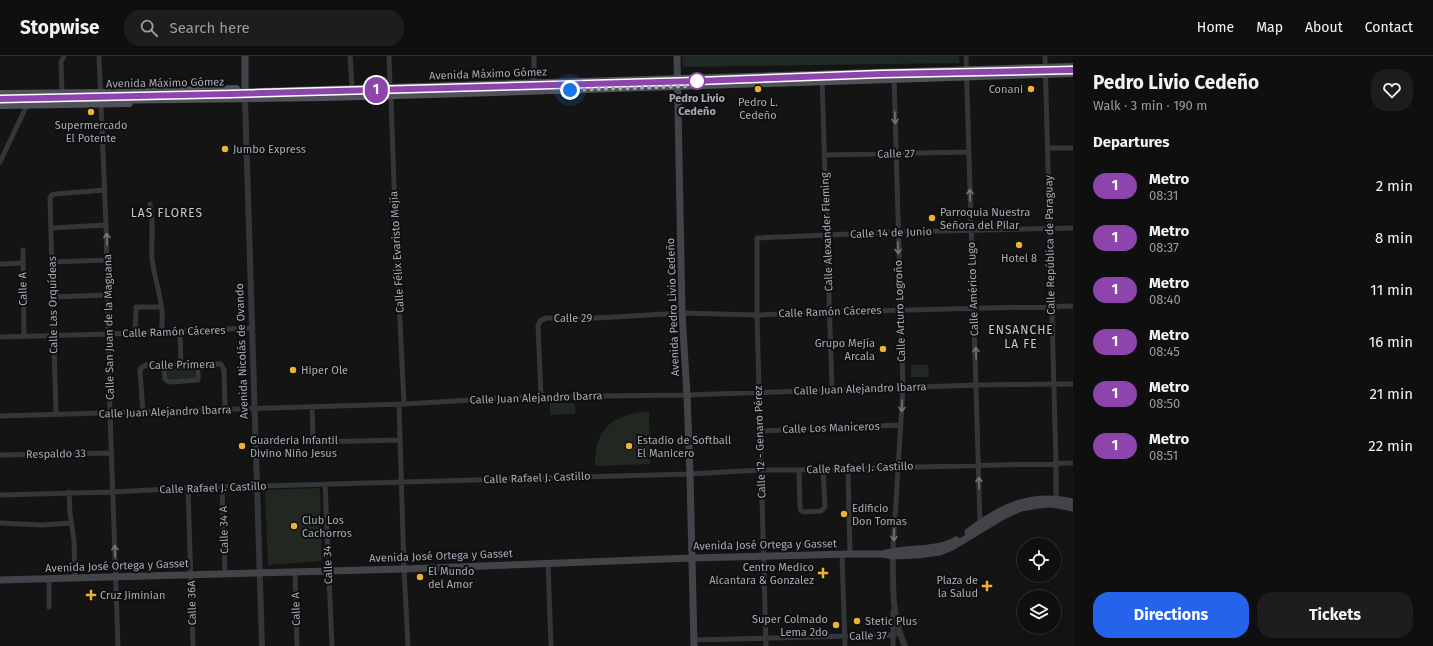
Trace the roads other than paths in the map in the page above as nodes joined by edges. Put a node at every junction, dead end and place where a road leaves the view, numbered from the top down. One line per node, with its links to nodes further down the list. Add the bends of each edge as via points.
1 (64, 56): 22 (street, via 61,62)
2 (99, 56): 23 (street)
3 (245, 56): 20 (main road, Avenida Nicolás de Ovando)
4 (350, 56): 19 (street)
5 (389, 56): 17 (street)
6 (534, 56): 18 (street)
7 (677, 56): 16 (main road, Avenida Pedro Livio Cedeño)
8 (966, 56): 13 (street, Calle Américo Lugo)
9 (1045, 56): 11 (street, Calle República de Paraguay)
10 (1073, 67): 11 (main road, Avenida Máximo Gómez)
11 (1045, 71): 12 (main road, Avenida Máximo Gómez); 13 (main road, Avenida Máximo Gómez); 31 (street, Calle República de Paraguay)
12 (1073, 73)
13 (967, 74): 14 (main road, Avenida Máximo Gómez); 33 (street, Calle Américo Lugo)
14 (894, 76): 15 (main road, Avenida Máximo Gómez); 34 (street, Calle Arturo Logroño, one-way to 34)
15 (822, 78): 16 (main road, Avenida Máximo Gómez); 35 (street, Calle Alexander Fleming)
16 (678, 83): 18 (main road, Avenida Máximo Gómez); 21 (main road, Avenida Máximo Gómez); 59 (main road, Avenida Pedro Livio Cedeño)
17 (390, 84): 19 (main road); 21 (main road, via 401,83)
18 (534, 84): 21 (main road, Avenida Máximo Gómez)
19 (352, 85): 20 (main road)
20 (246, 89): 23 (main road); 26 (main road, Avenida Nicolás de Ovando)
21 (431, 90): 25 (main road); 27 (main road, Avenida Máximo Gómez, bridge)
22 (62, 93): 23 (main road); 24 (main road)
23 (101, 93): 29 (street, Calle San Juan de la Maguana)
24 (0, 95): 27 (main road, Avenida Máximo Gómez)
25 (391, 99): 26 (main road); 81 (street, Calle Félix Evaristo Mejía)
26 (245, 100): 29 (main road); 62 (street, Avenida Nicolás de Ovando)
27 (23, 101): 28 (main road, Avenida Máximo Gómez); 29 (main road); 30 (main road); 36 (street)
28 (0, 102)
29 (101, 104): 37 (street, Calle San Juan de la Maguana)
30 (0, 105)
31 (1048, 148): 32 (street); 42 (street, Calle República de Paraguay)
32 (1073, 148)
33 (968, 152): 34 (street, Calle 27); 43 (street, Calle Américo Lugo, one-way to 33)
34 (896, 154): 35 (street, Calle 27); 44 (street, Calle Arturo Logroño)
35 (824, 155): 45 (street, Calle Alexander Fleming)
36 (0, 162)
37 (105, 190): 39 (street, Calle San Juan de la Maguana); 40 (street, Calle Las Orquídeas, via 52,195)
38 (150, 204): 55 (street, via 153,221 152,260)
39 (106, 225): 40 (street); 48 (street, Calle San Juan de la Maguana, one-way to 39)
40 (51, 228): 49 (street, Calle Las Orquídeas)
41 (1073, 228): 42 (street, Calle 14 de Junio)
42 (1050, 229): 43 (street, Calle 14 de Junio); 56 (street, Calle República de Paraguay)
43 (971, 230): 44 (street, Calle 14 de Junio); 57 (street, Calle Américo Lugo)
44 (898, 232): 45 (street, Calle 14 de Junio); 58 (street, Calle Arturo Logroño, one-way to 58)
45 (827, 234): 46 (street, Calle 14 de Junio); 60 (street, Calle Alexander Fleming)
46 (757, 238): 61 (street, Calle 12 - Genaro Pérez)
47 (23, 250): 50 (street)
48 (107, 260): 49 (street); 52 (street, Calle San Juan de la Maguana)
49 (52, 262): 53 (street, Calle Las Orquídeas)
50 (23, 263): 51 (street, Calle A); 67 (street, Calle A)
51 (0, 264)
52 (108, 295): 53 (street); 66 (street, Calle San Juan de la Maguana)
53 (53, 297): 68 (street, Calle Las Orquídeas)
54 (1073, 306): 56 (street, Calle Ramón Cáceres)
55 (161, 307): 63 (street); 65 (street, via 136,308)
56 (1052, 307): 57 (street, Calle Ramón Cáceres); 75 (street, Calle República de Paraguay)
57 (974, 309): 58 (street, Calle Ramón Cáceres); 74 (street, Calle Américo Lugo, one-way to 57)
58 (900, 310): 60 (street, Calle Ramón Cáceres); 76 (street, Calle Arturo Logroño)
59 (682, 312): 61 (street, Calle Ramón Cáceres); 79 (main road, Avenida Pedro Livio Cedeño); 80 (street, Calle 29, via 597,318 546,318 540,321 538,326)
60 (830, 312): 61 (street, Calle Ramón Cáceres); 77 (street, Calle Alexander Fleming)
61 (756, 315): 78 (street, Calle 12 - Genaro Pérez)
62 (253, 328): 64 (street, Calle Ramón Cáceres); 83 (street, Avenida Nicolás de Ovando)
63 (161, 332): 64 (street, Calle Ramón Cáceres); 65 (street, Calle Ramón Cáceres)
64 (180, 332): 71 (street)
65 (135, 333): 66 (street, Calle Ramón Cáceres)
66 (109, 334): 68 (street, Calle Ramón Cáceres); 86 (street, Calle San Juan de la Maguana)
67 (24, 336): 68 (street, Calle Ramón Cáceres); 69 (street, Calle Ramón Cáceres)
68 (54, 336): 87 (street, Calle Las Orquídeas)
69 (0, 337)
70 (164, 364): 71 (street, Calle Primera); 72 (street, via 165,379 170,382 198,380); 85 (street, Calle Primera, via 146,365 141,368)
71 (182, 364): 72 (street, Calle Primera)
72 (198, 364): 84 (street, Calle Primera, via 221,364 223,367)
73 (1073, 384): 75 (street, Calle Juan Alejandro lbarra)
74 (976, 385): 75 (street, Calle Juan Alejandro lbarra); 76 (street, Calle Juan Alejandro lbarra); 96 (street, Calle Américo Lugo)
75 (1054, 385): 95 (street, Calle República de Paraguay)
76 (903, 388): 77 (street, Calle Juan Alejandro lbarra); 89 (street, Calle Arturo Logroño, one-way to 89)
77 (832, 390): 78 (street, Calle Juan Alejandro lbarra)
78 (759, 392): 79 (street, Calle Juan Alejandro lbarra); 90 (street, Calle 12 - Genaro Pérez)
79 (687, 395): 80 (street, Calle Juan Alejandro lbarra); 102 (main road, Avenida Pedro Livio Cedeño)
80 (541, 397): 81 (street, Calle Juan Alejandro lbarra)
81 (402, 404): 82 (street, Calle Juan Alejandro lbarra); 91 (street, Calle Félix Evaristo Mejía)
82 (312, 407): 83 (street, Calle Juan Alejandro lbarra); 91 (street, via 313,436 317,442)
83 (255, 409): 84 (street, Calle Juan Alejandro lbarra); 106 (street, Avenida Nicolás de Ovando)
84 (225, 410): 85 (street, Calle Juan Alejandro lbarra)
85 (143, 412): 86 (street, Calle Juan Alejandro lbarra)
86 (110, 413): 87 (street, Calle Juan Alejandro lbarra); 92 (street, Calle San Juan de la Maguana)
87 (56, 415): 88 (street, Calle Juan Alejandro lbarra)
88 (0, 416)
89 (901, 425): 90 (street, Calle Los Maniceros); 97 (street, Calle Arturo Logroño)
90 (760, 431): 100 (street, Calle 12 - Genaro Pérez)
91 (400, 440): 103 (street, Calle Félix Evaristo Mejía)
92 (112, 453): 93 (street, Respaldo 33); 109 (street, Calle San Juan de la Maguana)
93 (0, 455)
94 (1073, 463): 95 (street, Calle Rafael J. Castillo)
95 (1056, 464): 96 (street, Calle Rafael J. Castillo); 111 (street, Calle República de Paraguay)
96 (978, 465): 97 (street, Calle Rafael J. Castillo); 114 (street, Calle Américo Lugo, one-way to 96)
97 (898, 467): 99 (street, Calle Rafael J. Castillo); 118 (street, Calle Arturo Logroño, one-way to 118)
98 (824, 469): 99 (street, Calle Rafael J. Castillo); 101 (street, Calle Rafael J. Castillo); 101 (street, via 825,507 821,511 804,512 800,508)
99 (848, 469): 119 (street)
100 (761, 470): 101 (street, Calle Rafael J. Castillo); 102 (street, Calle Rafael J. Castillo); 121 (street, Calle 12 - Genaro Pérez)
101 (799, 470)
102 (690, 474): 103 (street, Calle Rafael J. Castillo); 122 (main road, Avenida Pedro Livio Cedeño)
103 (401, 482): 104 (street, Calle Rafael J. Castillo); 124 (street, Calle Félix Evaristo Mejía)
104 (325, 484): 106 (street, Calle Rafael J. Castillo); 125 (street, Calle 34)
105 (222, 487): 106 (street, Calle Rafael J. Castillo); 107 (street, Calle Rafael J. Castillo); 128 (street, Calle 34 A)
106 (257, 487): 126 (street, Avenida Nicolás de Ovando)
107 (188, 488): 109 (street, Calle Rafael J. Castillo); 129 (street, Calle 36A)
108 (69, 492): 109 (street, Calle Rafael J. Castillo); 110 (street, Calle Rafael J. Castillo); 116 (street)
109 (113, 492): 130 (street, Calle San Juan de la Maguana, one-way to 109)
110 (0, 495)
111 (1054, 502): 112 (main road, Avenida José Ortega y Gasset); 113 (main road, Avenida José Ortega y Gasset); 114 (main road, Avenida José Ortega y Gasset, via 1026,501); 117 (main road, Avenida José Ortega y Gasset, via 1021,508)
112 (1073, 502)
113 (1073, 508)
114 (980, 522): 117 (street); 118 (main road, Avenida José Ortega y Gasset, via 948,544)
115 (0, 523): 116 (street)
116 (72, 523): 131 (street)
117 (973, 534): 118 (main road, Avenida José Ortega y Gasset, via 946,550 930,554)
118 (893, 553): 119 (main road, Avenida José Ortega y Gasset); 135 (street)
119 (850, 554): 120 (main road, Avenida José Ortega y Gasset)
120 (842, 555): 121 (main road, Avenida José Ortega y Gasset); 136 (street)
121 (763, 557): 122 (main road, Avenida José Ortega y Gasset); 137 (street, Calle 12 - Genaro Pérez)
122 (691, 558): 123 (main road, Avenida José Ortega y Gasset); 138 (main road, Avenida Pedro Livio Cedeño)
123 (548, 563): 124 (main road, Avenida José Ortega y Gasset); 145 (street)
124 (404, 569): 125 (main road, Avenida José Ortega y Gasset); 144 (street, Calle Félix Evaristo Mejía)
125 (328, 571): 127 (main road, Avenida José Ortega y Gasset); 143 (street, Calle 34)
126 (260, 572): 127 (main road, Avenida José Ortega y Gasset); 128 (main road, Avenida José Ortega y Gasset); 141 (street, Avenida Nicolás de Ovando)
127 (295, 572): 142 (street, Calle A)
128 (225, 573): 129 (main road, Avenida José Ortega y Gasset)
129 (191, 574): 130 (main road, Avenida José Ortega y Gasset); 140 (street, Calle 36A)
130 (116, 577): 131 (main road, Avenida José Ortega y Gasset); 139 (street, Calle San Juan de la Maguana)
131 (75, 578): 132 (main road, Avenida José Ortega y Gasset)
132 (49, 579): 133 (main road, Avenida José Ortega y Gasset); 134 (street)
133 (0, 580)
134 (50, 607)
135 (896, 634): 136 (street, Calle 37); 148 (street); 149 (street)
136 (845, 636): 137 (street, Calle 37); 147 (street)
137 (766, 638): 138 (street, Calle 37); 146 (street, Calle 12 - Genaro Pérez)
138 (693, 643)
139 (118, 646)
140 (193, 646)
141 (262, 646)
142 (298, 646)
143 (332, 646)
144 (408, 646)
145 (551, 646)
146 (766, 646)
147 (845, 646)
148 (893, 646)
149 (904, 646)

